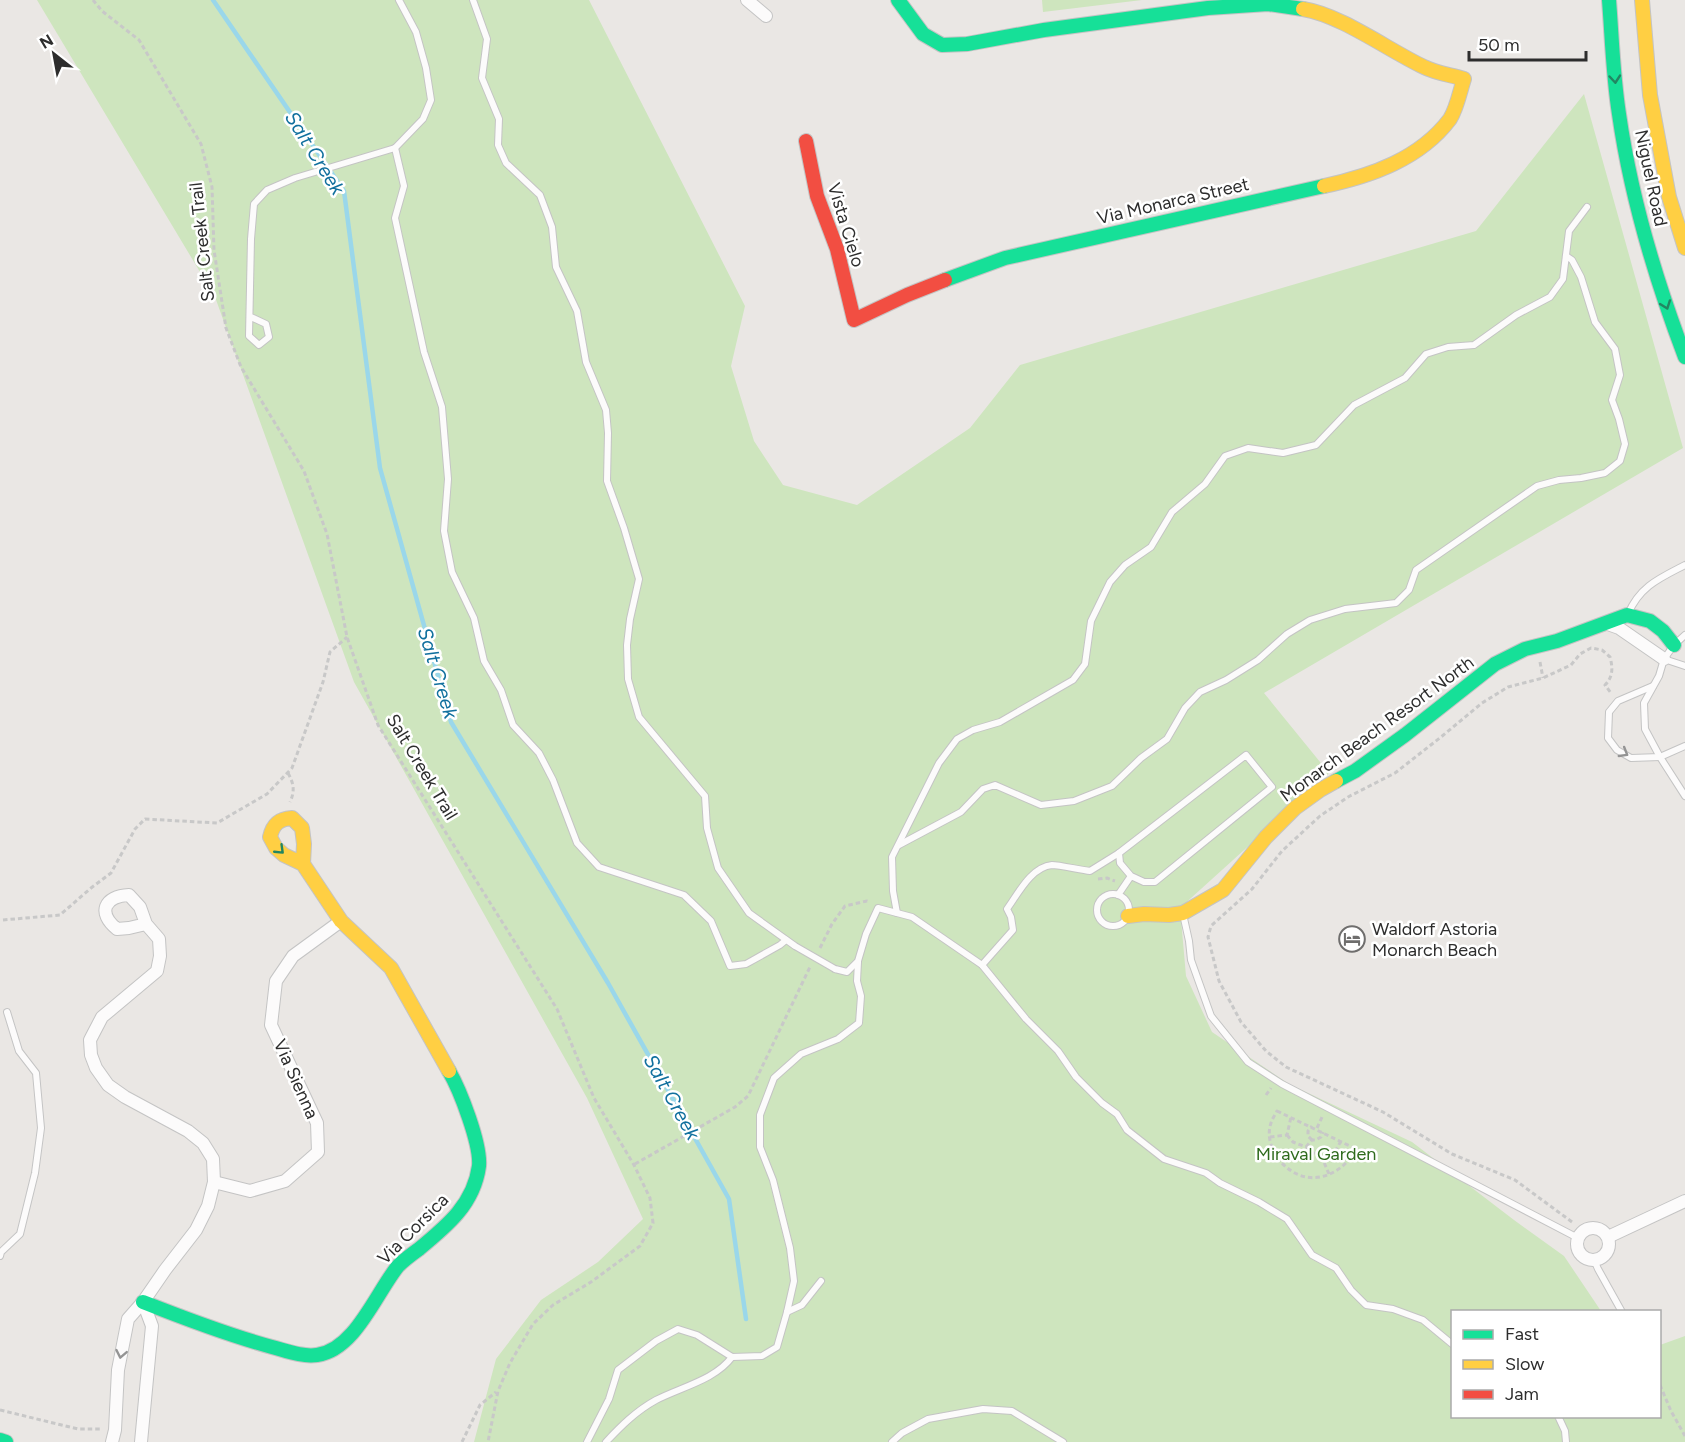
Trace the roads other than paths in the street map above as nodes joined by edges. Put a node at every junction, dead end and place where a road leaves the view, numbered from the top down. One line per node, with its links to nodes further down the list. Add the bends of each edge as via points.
1 (399, 0): 10 (lane, via 416,32 431,100 423,119)
2 (473, 0): 39 (lane, via 487,39 482,78 499,119 498,145 506,163 540,195 552,227 556,267 577,311 586,362 606,410 607,481 639,579 627,645 628,679 639,717 705,796 707,828 718,868 749,913)
3 (747, 0): 8 (street)
4 (898, 0): 7 (main road, via 923,34 942,45)
5 (1609, 0): 16 (main road, Niguel Road, one-way to 16, via 1615,87 1630,173 1648,252)
6 (1642, 0): 12 (main road, Niguel Road, via 1650,95 1669,197)
7 (1268, 2): 15 (main road, Via Monarca Street, via 1316,11 1426,68 1464,79 1451,117 1428,142 1399,162 1356,178 1005,258)
8 (766, 16)
9 (806, 141): 15 (main road, Vista Cielo, via 817,196 837,249)
10 (395, 148): 14 (lane, via 295,178 267,190 254,204); 39 (lane, via 404,186 395,218 424,352 442,407 447,479 444,531 452,572 474,618 484,661 501,690 513,725 539,753 577,843 599,867 684,895 711,921 730,966 746,964)
11 (1587, 207): 13 (lane, via 1569,231)
12 (1685, 248)
13 (1566, 256): 29 (lane, via 1563,279 1550,297 1474,345 1426,354 1405,378 1354,405 1316,445 1283,453 1248,448 1225,456 1205,484 1172,512 1151,547 1125,565 1110,582 1091,621 1085,664 1073,680 1000,722 957,739 939,763); 29 (lane, via 1581,277 1595,322 1615,349 1620,375 1612,400 1625,444 1620,461 1605,472 1537,486 1416,570 1409,590 1396,603 1345,609 1310,620 1287,634 1258,660 1200,692 1185,708 1167,739 1112,786 1074,801 1041,805 995,785 983,789 961,812)
14 (251, 317)
15 (854, 320)
16 (1685, 357)
17 (1685, 565): 18 (lane, via 1651,583 1638,595)
18 (1627, 615): 19 (main road, Monarch Beach Resort North); 20 (lane); 22 (main road, via 1650,621)
19 (1605, 624): 20 (street); 35 (main road, Monarch Beach Resort North, via 1525,649 1495,664 1405,735 1295,808 1223,890)
20 (1622, 630): 23 (street)
21 (1685, 635): 22 (lane)
22 (1679, 646): 23 (lane)
23 (1664, 659): 24 (lane); 25 (lane)
24 (1685, 666)
25 (1654, 686): 27 (lane, via 1644,703 1645,729); 27 (lane, one-way to 27, via 1618,701 1609,712 1608,738 1617,750 1631,758)
26 (1685, 746): 27 (lane)
27 (1660, 757): 28 (lane)
28 (1685, 796)
29 (899, 845): 34 (lane, via 892,857)
30 (1119, 853): 32 (lane, via 1120,863); 32 (lane, via 1246,755 1272,787 1155,882); 41 (lane, via 1090,871 1053,865 1029,878 1007,909 1013,930)
31 (303, 864): 31 (main road, Via Corsica, one-way to 31, via 302,828 292,819 282,819 273,826 270,837 284,855); 37 (main road, Via Corsica)
32 (1131, 876): 33 (lane)
33 (1119, 895): 36 (lane, via 1128,903); 36 (lane, via 1101,899 1098,917 1113,927)
34 (897, 913): 40 (lane, via 878,908); 41 (lane, via 912,917)
35 (1183, 913): 36 (main road, Monarch Beach Resort North); 45 (lane, via 1191,960 1211,1016 1248,1062 1282,1084)
36 (1128, 916)
37 (341, 921): 43 (street, Via Sienna, via 293,956 276,981 271,1025 317,1123 318,1152 285,1180 250,1191); 50 (main road, Via Corsica, via 391,968 456,1084 474,1134 479,1164 472,1193 448,1225 399,1265 353,1333 334,1349 318,1355 300,1355 231,1336)
38 (146, 924): 43 (street, via 159,939 157,971 102,1017 90,1041 91,1055 108,1085 203,1143 213,1159)
39 (786, 940): 40 (lane, bridge, via 835,969 847,972)
40 (858, 961): 52 (lane, via 859,1023 838,1039 801,1054 774,1078 760,1115 760,1147 773,1180 790,1248 794,1281)
41 (982, 965): 53 (lane, via 1076,1077 1117,1114 1127,1130 1164,1159 1206,1173 1287,1219 1312,1255 1336,1268 1366,1305 1393,1309 1423,1320)
42 (7, 1012): 47 (lane, via 19,1051 36,1073 40,1128 35,1173 20,1234)
43 (214, 1182): 50 (street, via 196,1230)
44 (1685, 1201): 46 (street)
45 (1579, 1235): 46 (street, via 1593,1227); 48 (street, via 1578,1250)
46 (1608, 1237): 48 (street, via 1609,1249)
47 (0, 1256)
48 (1594, 1260): 51 (lane)
49 (821, 1281): 52 (lane, via 802,1305)
50 (143, 1302): 56 (street, one-way to 56, via 128,1319 118,1370); 59 (street, via 152,1326)
51 (1621, 1310)
52 (787, 1312): 54 (lane, via 777,1347 762,1356)
53 (1451, 1343)
54 (732, 1357): 60 (lane, via 697,1335 678,1329 656,1341 618,1370 609,1400); 61 (lane, via 726,1366 630,1417)
55 (1559, 1418): 64 (lane)
56 (113, 1436)
57 (0, 1440): 58 (main road)
58 (6, 1442)
59 (141, 1442)
60 (587, 1442)
61 (606, 1442)
62 (892, 1442): 63 (lane, via 928,1419 983,1409 1012,1411)
63 (1063, 1442)
64 (1566, 1442)

